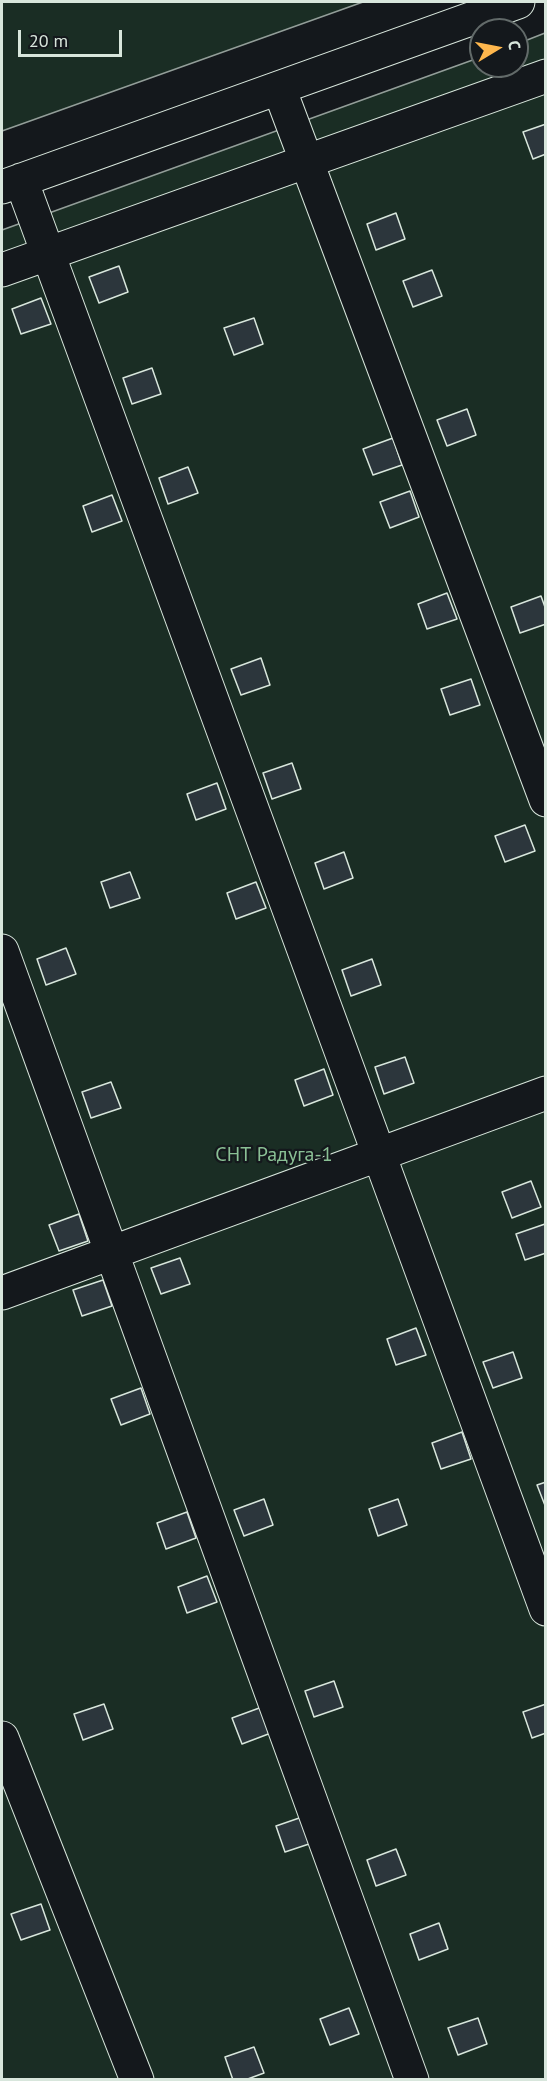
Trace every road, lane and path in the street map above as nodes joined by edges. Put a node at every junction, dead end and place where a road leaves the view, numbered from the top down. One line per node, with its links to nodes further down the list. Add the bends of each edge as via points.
1 (518, 2): 3 (street)
2 (546, 76): 4 (street)
3 (279, 88): 4 (street); 5 (street)
4 (306, 161): 6 (street); 8 (street)
5 (11, 184): 6 (street)
6 (48, 254): 7 (street); 11 (street)
7 (2, 270)
8 (546, 800)
9 (2, 951): 12 (street)
10 (546, 1094): 11 (street)
11 (379, 1155): 12 (street); 14 (street)
12 (111, 1253): 13 (street); 17 (street)
13 (2, 1293)
14 (546, 1609)
15 (2, 1738): 16 (street)
16 (137, 2079)
17 (412, 2079)

